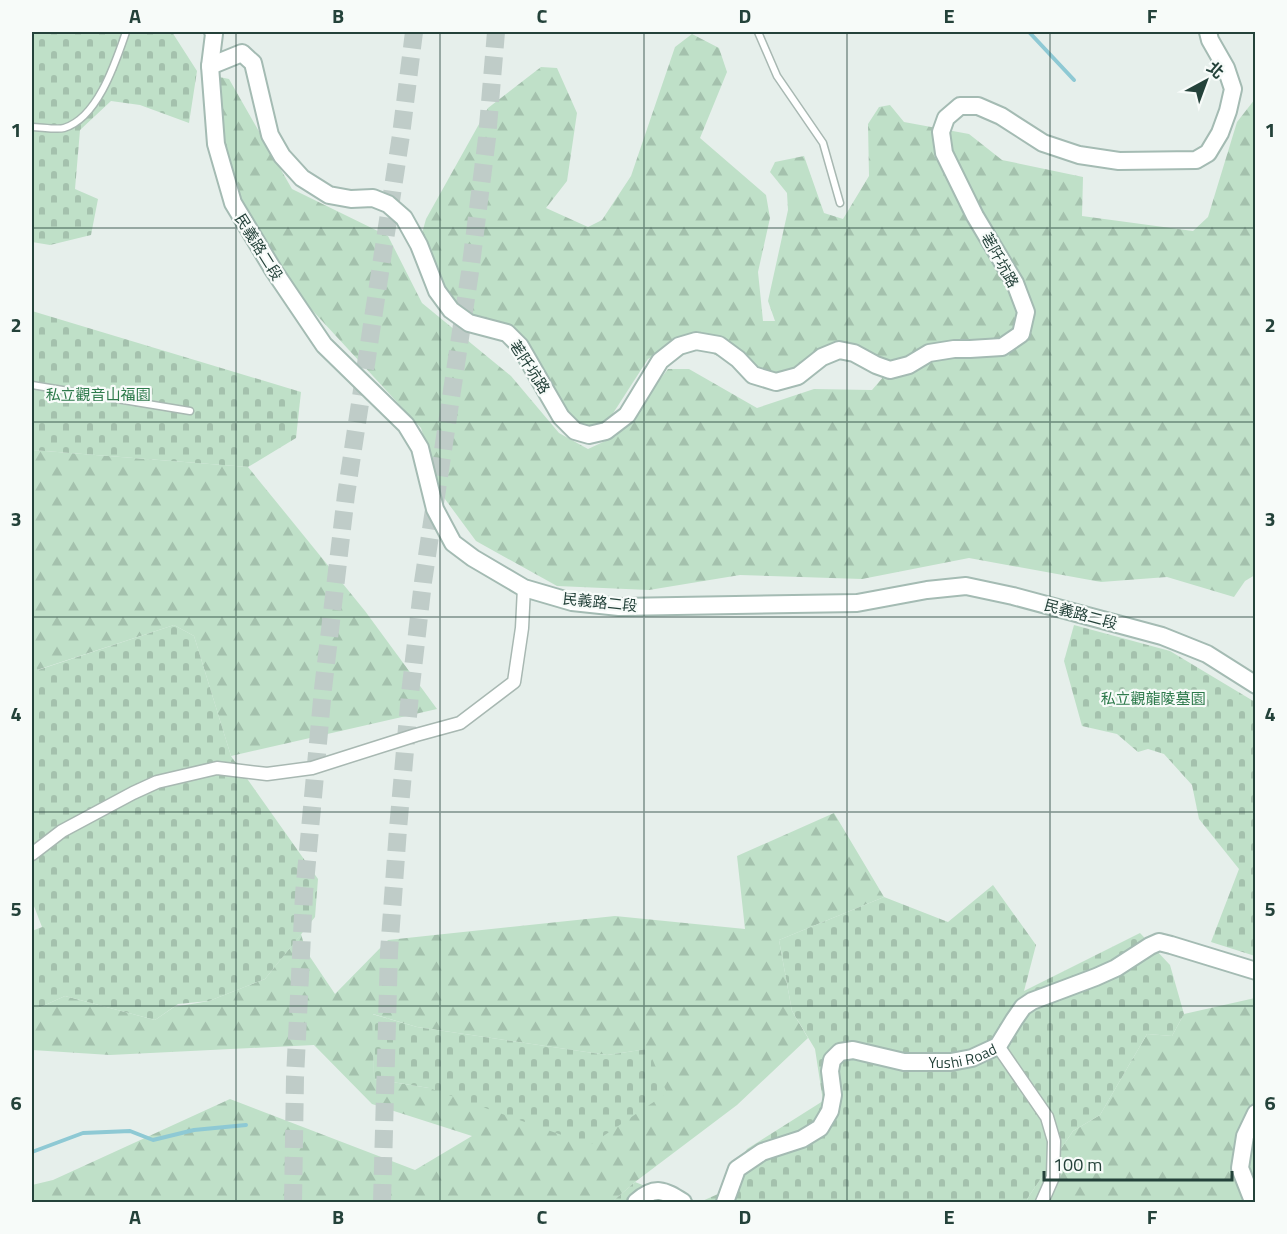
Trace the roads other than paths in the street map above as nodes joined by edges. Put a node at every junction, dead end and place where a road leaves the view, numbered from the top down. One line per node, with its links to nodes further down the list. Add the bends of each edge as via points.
1 (126, 32): 6 (lane, via 114,67 82,118 64,129)
2 (213, 32): 5 (street, 民義路二段)
3 (758, 32): 7 (lane, via 777,76 823,143)
4 (1208, 32): 5 (street, 荖阡坑路, via 1233,89 1220,134 1208,153 1196,160 1119,161 1079,155 1043,143 978,106 960,106 946,118 941,132 944,153 1015,283 1026,312 1021,334 1002,347 929,353 909,365 890,370 838,350 798,376 776,382 753,375 719,345 696,341 679,346 660,361 627,415 606,432 589,435 575,431 561,417 520,346 507,333 469,323 451,310 437,291 404,218 388,204 373,198 329,195 302,178 282,156 270,135 253,63 242,52)
5 (210, 66): 10 (street, 民義路二段, via 216,144 232,203 324,345 406,425 420,448 435,509 453,543)
6 (32, 127)
7 (840, 203)
8 (32, 385): 9 (lane)
9 (190, 411)
10 (524, 588): 11 (street, 民義路二段, via 572,602 619,607 857,603 966,586 1162,636 1207,654); 12 (street, via 514,682 460,723 312,768 267,774 217,768 158,782 62,831)
11 (1256, 685)
12 (32, 854)
13 (1256, 971): 14 (street, Yushi Road, via 1159,942 1106,973 1032,1000 1023,1007)
14 (998, 1046): 19 (street, Yushi Road, via 951,1062 904,1062 853,1050 840,1052 832,1060 830,1112 820,1128 802,1139 762,1152 736,1169); 20 (street, via 1047,1117 1053,1141 1053,1177)
15 (1256, 1113): 16 (street, via 1245,1136 1240,1168)
16 (1256, 1202)
17 (636, 1203): 18 (street, via 650,1191 658,1190)
18 (683, 1203)
19 (725, 1203)
20 (1042, 1203)

